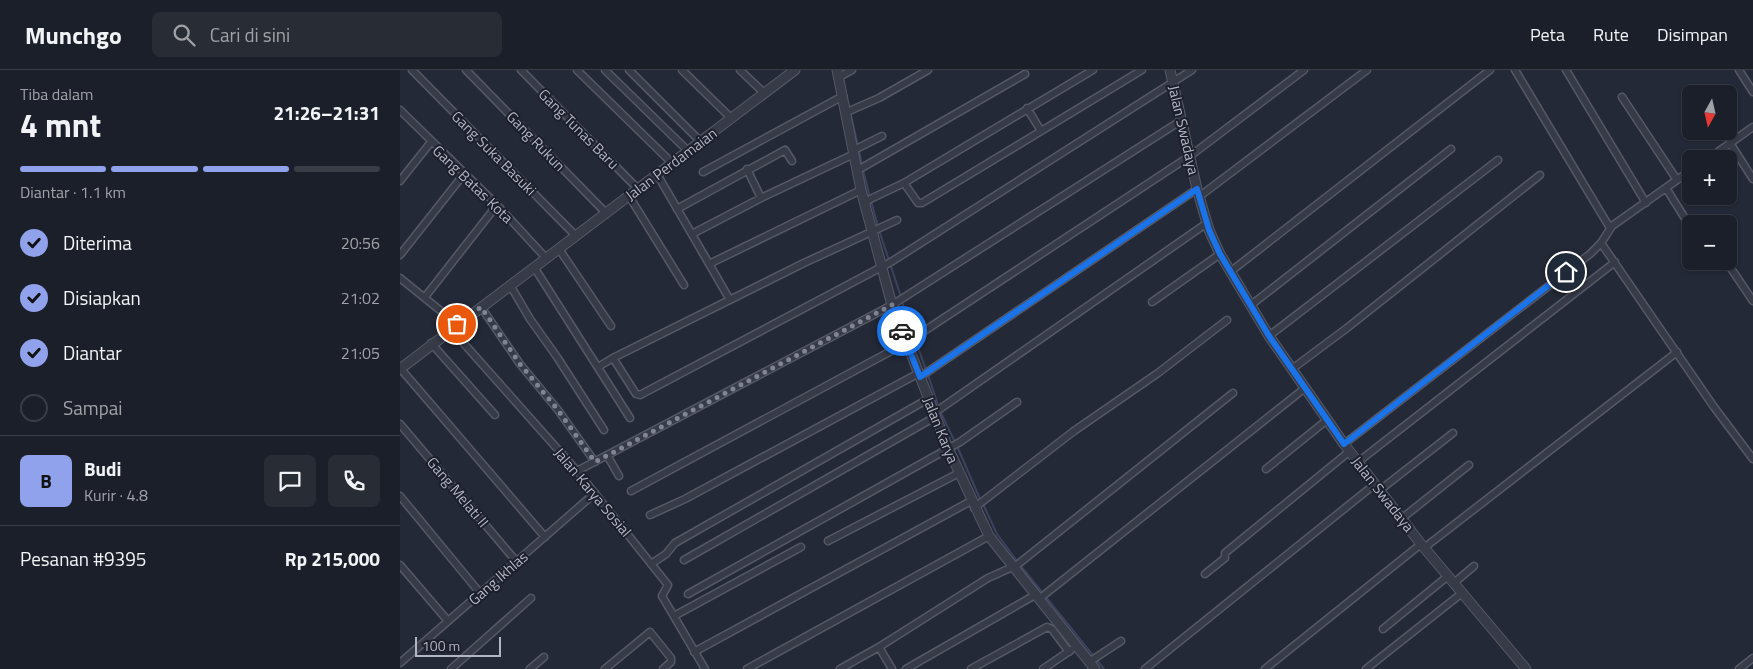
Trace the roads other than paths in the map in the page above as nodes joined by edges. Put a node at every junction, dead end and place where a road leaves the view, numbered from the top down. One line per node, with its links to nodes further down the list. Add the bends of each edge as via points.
1 (412, 70): 76 (street, Gang Suka Basuki)
2 (466, 70): 69 (street, Gang Rukun)
3 (521, 70): 60 (street, Gang Tunas Baru)
4 (577, 70): 47 (street)
5 (604, 70): 42 (street)
6 (628, 70): 37 (street)
7 (682, 70): 32 (street)
8 (740, 70): 26 (street)
9 (794, 70): 26 (street, Jalan Perdamaian)
10 (852, 70): 22 (street)
11 (928, 70): 31 (street)
12 (1093, 70): 29 (street)
13 (1142, 70): 35 (street)
14 (1170, 70): 24 (street, Jalan Swadaya)
15 (1192, 70): 24 (street)
16 (1304, 70): 44 (street)
17 (1367, 70): 62 (street)
18 (1490, 70): 87 (street)
19 (1515, 70): 73 (street)
20 (1566, 70): 66 (street)
21 (1739, 70): 25 (street)
22 (841, 74): 27 (street, Jalan Karya)
23 (1025, 74): 48 (street)
24 (1172, 85): 33 (street, Jalan Swadaya); 84 (street)
25 (1753, 92)
26 (764, 93): 32 (street, Jalan Perdamaian)
27 (843, 96): 31 (street, Jalan Karya); 50 (street)
28 (1622, 97): 55 (street)
29 (1027, 108): 35 (street); 58 (street)
30 (400, 110): 38 (street, Gang Batas Kota)
31 (850, 112): 43 (street, Jalan Karya)
32 (731, 118): 37 (street, Jalan Perdamaian)
33 (1182, 120): 44 (street, Jalan Swadaya); 95 (street)
34 (1753, 127): 39 (street)
35 (1041, 131): 58 (street, via 922,203 918,203)
36 (882, 136): 43 (street)
37 (700, 141): 42 (street, Jalan Perdamaian)
38 (431, 142): 51 (street, Gang Batas Kota); 57 (street)
39 (1730, 143): 41 (street); 56 (street)
40 (1451, 149): 96 (street)
41 (1720, 150)
42 (688, 151): 47 (street, Jalan Perdamaian)
43 (854, 152): 48 (street, Jalan Karya); 64 (street)
44 (1190, 156): 62 (street, Jalan Swadaya); 102 (street)
45 (1498, 160): 101 (street)
46 (792, 161): 49 (street, via 785,150)
47 (672, 163): 52 (street, Jalan Perdamaian)
48 (861, 169): 61 (street, Jalan Karya)
49 (747, 170): 64 (street); 68 (street)
50 (702, 172)
51 (464, 174): 67 (street, Gang Batas Kota); 80 (street)
52 (657, 174): 60 (street, Jalan Perdamaian); 68 (street)
53 (1540, 175): 108 (street)
54 (1682, 176): 55 (street)
55 (1677, 180): 59 (street)
56 (1753, 180)
57 (400, 181)
58 (904, 183): 65 (street)
59 (1666, 188): 66 (street); 70 (street)
60 (638, 189): 63 (street, Jalan Perdamaian)
61 (861, 190): 65 (street, Jalan Karya); 83 (street)
62 (1199, 192): 72 (street, Jalan Swadaya); 109 (street)
63 (629, 196): 69 (street, Jalan Perdamaian); 89 (street)
64 (761, 198): 75 (street)
65 (868, 200): 74 (street, Jalan Karya)
66 (1646, 203): 73 (street)
67 (497, 205): 81 (street, Gang Batas Kota); 91 (street)
68 (677, 209): 75 (street)
69 (606, 214): 76 (street, Jalan Perdamaian)
70 (1683, 215)
71 (897, 220): 74 (street)
72 (1207, 223): 79 (street, Jalan Swadaya); 114 (street)
73 (1610, 228): 77 (street)
74 (877, 230): 84 (street, Jalan Karya); 92 (street)
75 (692, 234): 83 (street)
76 (576, 236): 78 (street, Jalan Perdamaian)
77 (1602, 243): 82 (street); 122 (street)
78 (559, 249): 81 (street, Jalan Perdamaian); 99 (street)
79 (1220, 254): 87 (street, Jalan Swadaya); 94 (street)
80 (400, 256)
81 (546, 258): 85 (street, Jalan Perdamaian)
82 (1615, 262): 104 (street); 126 (street)
83 (709, 264): 92 (street)
84 (887, 264): 95 (street, Jalan Karya); 105 (street, via 640,395 636,394)
85 (534, 266): 90 (street, Jalan Perdamaian); 106 (street)
86 (1732, 270): 93 (street)
87 (1230, 272): 96 (street, Jalan Swadaya)
88 (400, 278): 91 (street, Jalan Karya Sosial)
89 (684, 285)
90 (512, 287): 97 (street, Jalan Perdamaian); 119 (street, via 530,320)
91 (425, 297): 100 (street, Jalan Karya Sosial)
92 (730, 300): 105 (street)
93 (1753, 301)
94 (1152, 302)
95 (894, 303): 102 (street, Jalan Karya); 123 (street)
96 (1251, 305): 101 (street, Jalan Swadaya)
97 (481, 307): 100 (street, Jalan Perdamaian); 125 (street)
98 (1227, 320): 136 (street)
99 (611, 326)
100 (454, 327): 103 (street, Jalan Perdamaian); 129 (street, Jalan Karya Sosial)
101 (1269, 336): 108 (street, Jalan Swadaya)
102 (909, 341): 109 (street, Jalan Karya); 133 (street)
103 (431, 344): 107 (street, Jalan Perdamaian); 115 (street)
104 (1677, 352): 124 (street); 142 (street)
105 (613, 358): 106 (street)
106 (598, 367): 116 (street)
107 (400, 368): 139 (street)
108 (1292, 369): 110 (street, Jalan Swadaya)
109 (921, 375): 112 (street, Jalan Karya); 137 (street)
110 (1306, 388): 117 (street, Jalan Swadaya); 156 (street)
111 (1233, 393): 148 (street)
112 (928, 399): 114 (street, Jalan Karya); 146 (street, via 675,544)
113 (1017, 402): 121 (street)
114 (936, 414): 121 (street, Jalan Karya); 144 (street)
115 (495, 415)
116 (630, 418)
117 (1327, 420): 122 (street, Jalan Swadaya); 128 (street)
118 (400, 424): 145 (street, Gang Melati II)
119 (604, 430)
120 (1453, 433): 132 (street)
121 (954, 445): 130 (street, Jalan Karya); 155 (street)
122 (1347, 448): 126 (street, Jalan Swadaya); 150 (street)
123 (607, 455): 125 (street); 131 (street)
124 (1753, 459)
125 (595, 462): 129 (street)
126 (1358, 462): 132 (street, Jalan Swadaya)
127 (1469, 465): 138 (street)
128 (1266, 469)
129 (576, 471): 134 (street, Jalan Karya Sosial)
130 (959, 473): 136 (street, Jalan Karya); 141 (street)
131 (619, 476)
132 (1378, 487): 138 (street, Jalan Swadaya); 180 (street)
133 (631, 491)
134 (596, 493): 139 (street, Gang Ikhlas); 146 (street, Jalan Karya Sosial)
135 (400, 496): 153 (street)
136 (974, 505): 140 (street, Jalan Karya); 164 (street)
137 (650, 515)
138 (1401, 518): 142 (street, Jalan Swadaya)
139 (545, 536): 145 (street, Gang Ikhlas)
140 (989, 536): 148 (street, Jalan Karya); 174 (street)
141 (828, 541)
142 (1423, 546): 151 (street, Jalan Swadaya); 181 (street)
143 (801, 547): 158 (street)
144 (684, 560)
145 (516, 561): 153 (street, Gang Ikhlas)
146 (651, 564): 158 (street, Jalan Karya Sosial, via 668,585 662,596)
147 (400, 565): 159 (street)
148 (1018, 565): 156 (street, Jalan Karya); 162 (street, via 988,578)
149 (1474, 566): 152 (street)
150 (1205, 574)
151 (1448, 576): 152 (street, Jalan Swadaya); 160 (street)
152 (1454, 583): 154 (street, Jalan Swadaya)
153 (480, 593): 159 (street, Gang Ikhlas)
154 (1462, 593): 182 (street); 183 (street, Jalan Swadaya)
155 (688, 594)
156 (1041, 597): 163 (street, Jalan Karya); 177 (street)
157 (531, 598): 169 (street)
158 (674, 616): 164 (street, Jalan Karya Sosial)
159 (448, 621): 168 (street, Gang Ikhlas)
160 (1383, 629)
161 (1121, 641): 167 (street)
162 (880, 647): 175 (street); 176 (street)
163 (1073, 649): 167 (street, Jalan Karya); 178 (street, via 1047,627); 179 (street)
164 (694, 652): 173 (street, Jalan Karya Sosial)
165 (544, 657): 170 (street)
166 (1753, 658): 184 (street)
167 (1093, 662)
168 (400, 663)
169 (451, 669)
170 (530, 669)
171 (605, 669): 172 (street, via 650,632 671,658)
172 (663, 669)
173 (706, 669)
174 (747, 669)
175 (840, 669)
176 (892, 669)
177 (906, 669)
178 (971, 669)
179 (1043, 669)
180 (1145, 669)
181 (1265, 669)
182 (1366, 669)
183 (1526, 669)
184 (1739, 669)

